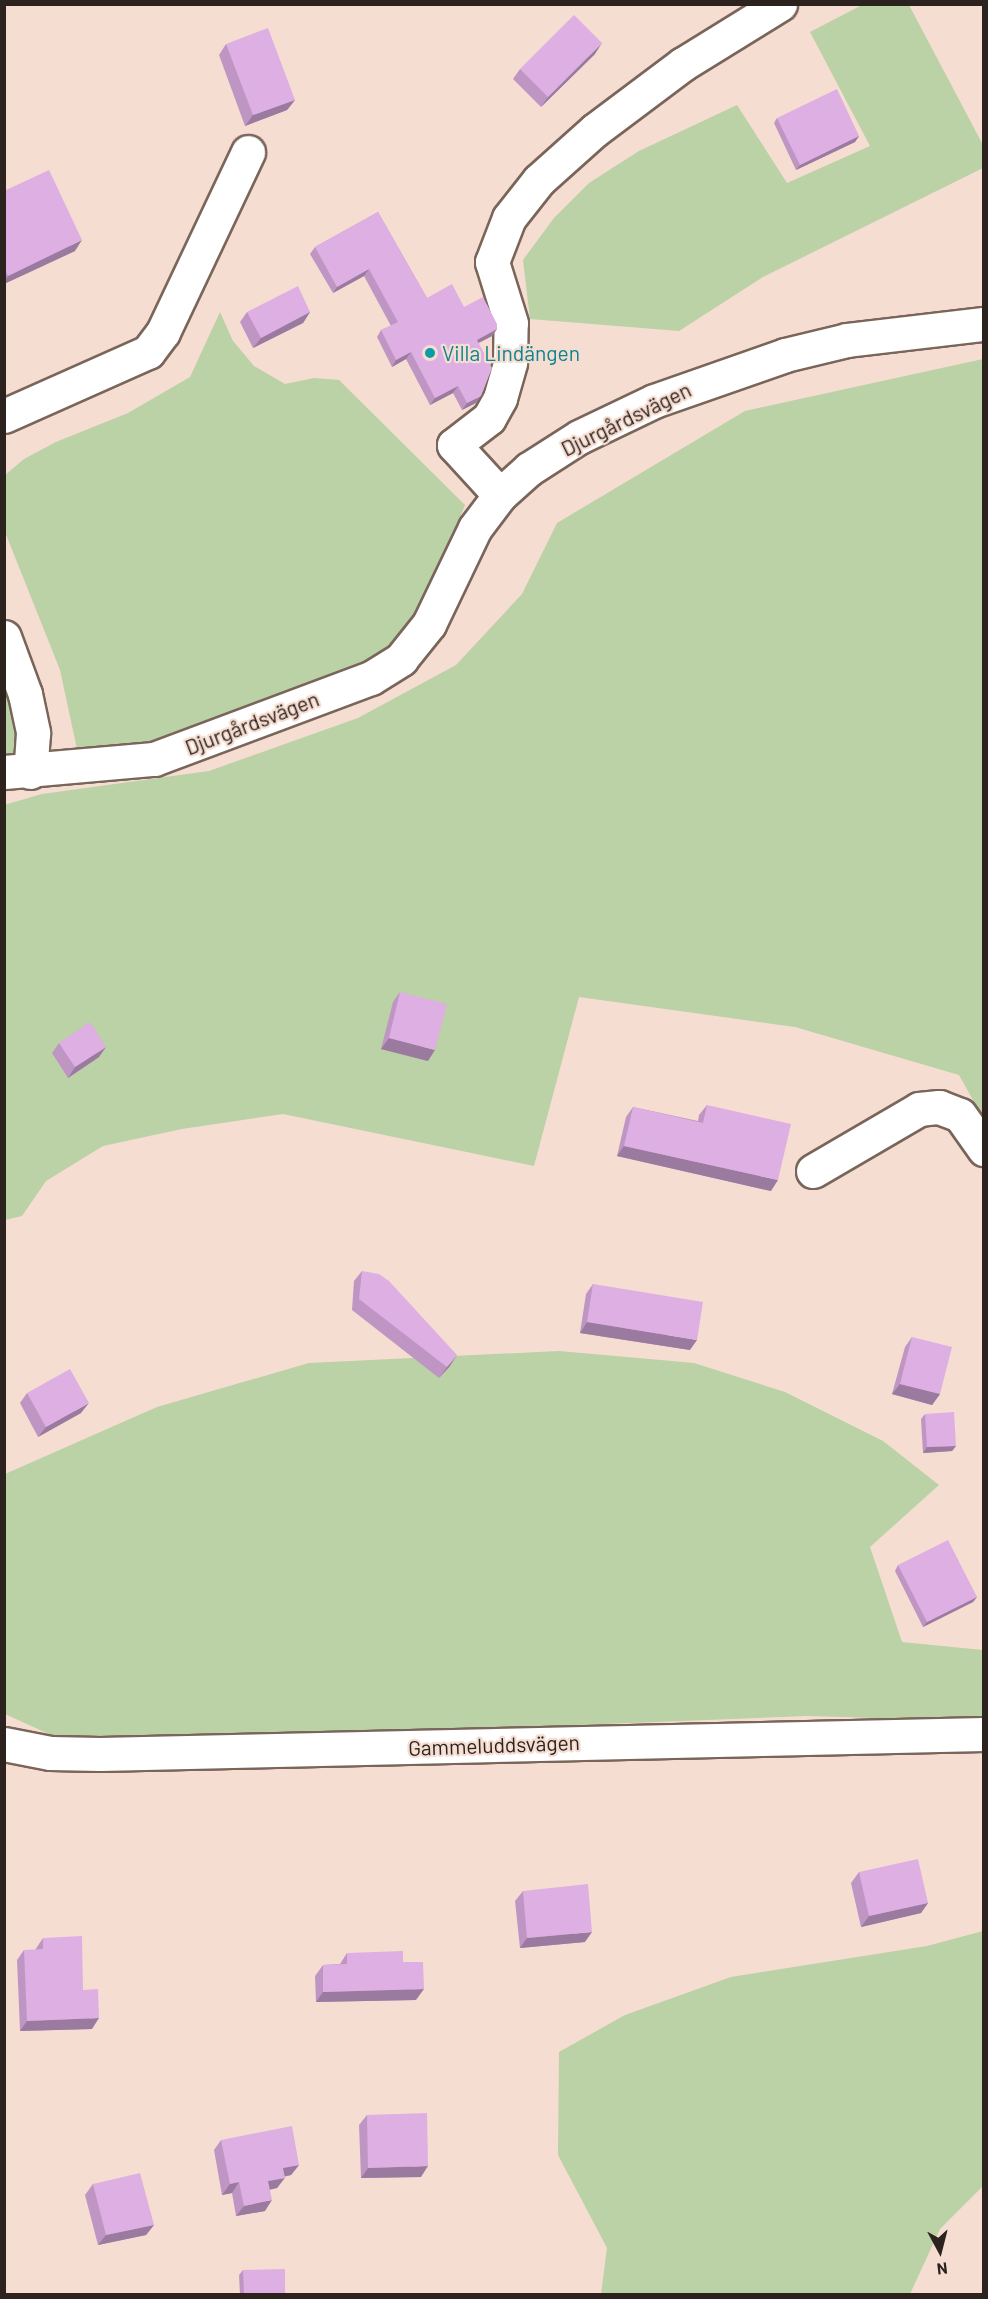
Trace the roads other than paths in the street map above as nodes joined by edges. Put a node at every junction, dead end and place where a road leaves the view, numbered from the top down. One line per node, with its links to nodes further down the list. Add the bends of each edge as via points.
1 (780, 4): 5 (street, via 683,64 595,130 539,180 509,218 492,262 511,323 510,362 500,398 489,418 454,445)
2 (248, 152): 4 (street, via 163,332 148,352)
3 (984, 324): 5 (street, Djurgårdsvägen, via 848,340 716,378 654,401 579,437 529,469)
4 (4, 416)
5 (500, 495): 7 (street, Djurgårdsvägen, via 475,528 429,624 401,658 371,678 154,759)
6 (4, 637): 7 (street, Djurgårdsvägen, via 25,694 33,733)
7 (17, 772)
8 (984, 1149): 9 (street, via 960,1115 939,1107 919,1109)
9 (813, 1171)
10 (984, 1734): 11 (street, Gammeluddsvägen, via 100,1754 50,1753)
11 (4, 1744)

